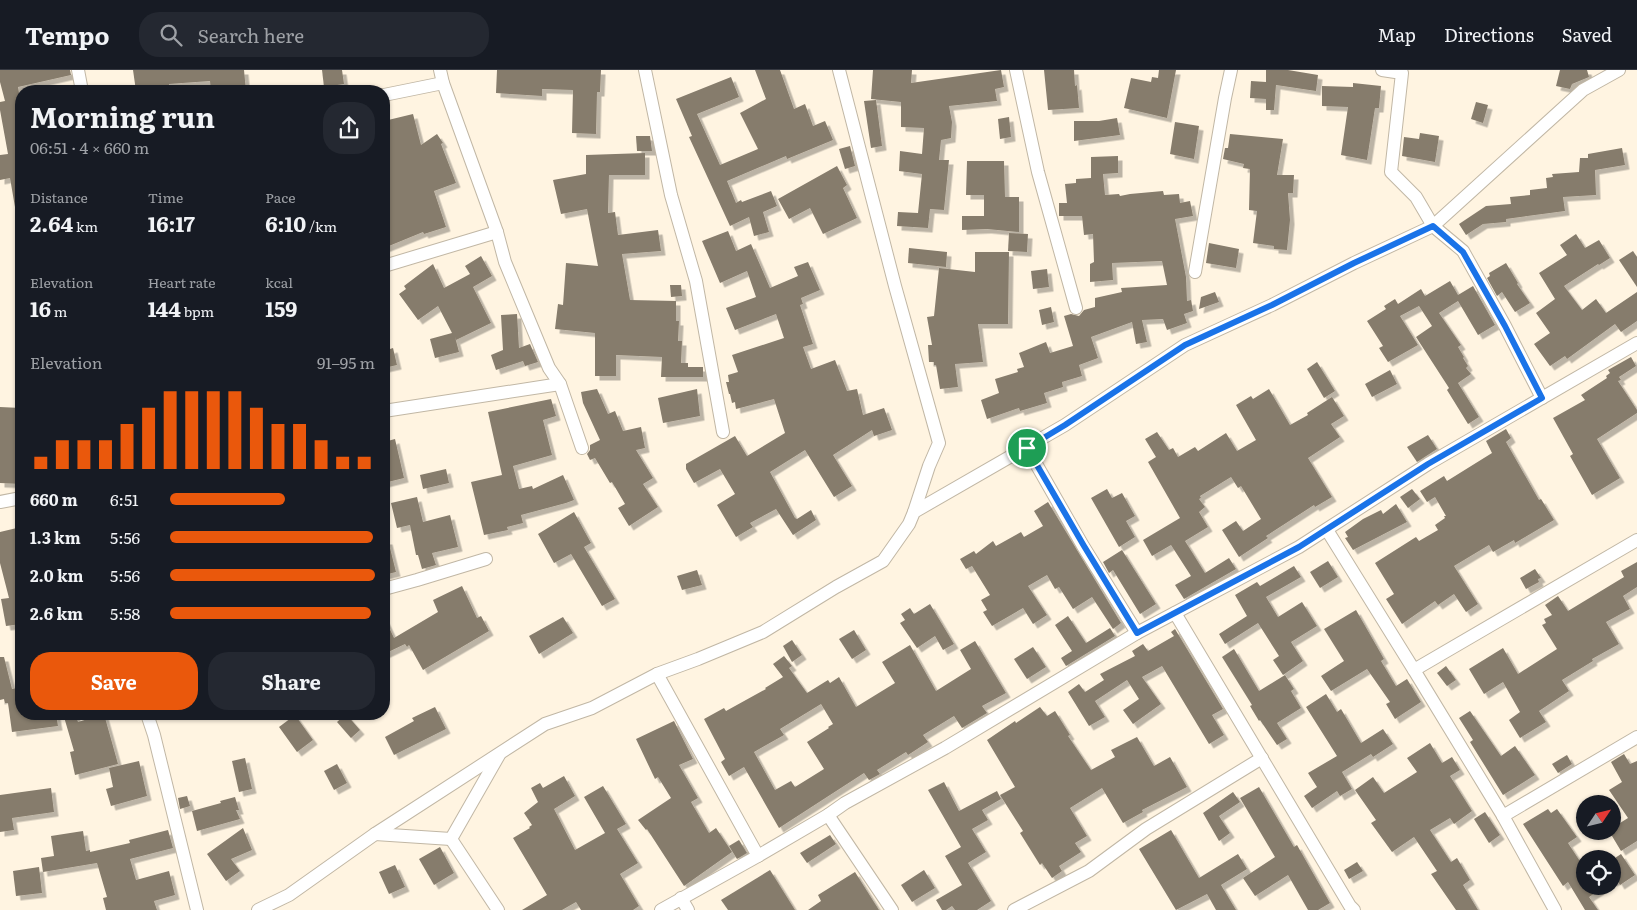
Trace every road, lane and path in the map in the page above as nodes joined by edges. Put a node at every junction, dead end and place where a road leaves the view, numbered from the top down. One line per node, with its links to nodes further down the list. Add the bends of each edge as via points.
1 (78, 70): 11 (street)
2 (440, 70): 10 (street)
3 (646, 70): 22 (street, via 671,195 696,281)
4 (839, 70): 27 (street, via 939,443)
5 (1016, 70): 17 (street, via 1038,172)
6 (1231, 70): 16 (street)
7 (1382, 70): 9 (street)
8 (1620, 70): 13 (street, via 1583,90)
9 (1403, 72): 13 (street, via 1391,172 1416,197)
10 (443, 83): 12 (street); 14 (street)
11 (81, 85)
12 (390, 94)
13 (1433, 226): 20 (street, via 1463,252); 24 (street, via 1185,345)
14 (498, 232): 15 (street); 19 (street, via 505,262 549,368)
15 (390, 264)
16 (1195, 272)
17 (1076, 308)
18 (1637, 343): 20 (street)
19 (560, 384): 21 (street); 23 (street)
20 (1542, 398): 28 (street, via 1428,464)
21 (390, 411)
22 (723, 432)
23 (582, 448)
24 (1027, 448): 27 (street); 33 (street)
25 (15, 499): 26 (street)
26 (0, 502)
27 (914, 512): 35 (street, via 883,561 763,632)
28 (1327, 530): 32 (street); 34 (street)
29 (1637, 540): 34 (street)
30 (486, 559): 31 (street)
31 (390, 587)
32 (1175, 613): 33 (street); 39 (street)
33 (1137, 633): 40 (street)
34 (1414, 670): 41 (street)
35 (657, 674): 38 (street, via 592,708 544,724); 44 (street)
36 (149, 720): 47 (street)
37 (1637, 738): 41 (street)
38 (500, 753): 42 (street); 43 (street)
39 (1262, 758): 46 (street); 53 (street, via 1146,829 1089,871)
40 (828, 815): 44 (street); 52 (street)
41 (1503, 816): 54 (street)
42 (375, 834): 43 (street); 48 (street, via 289,895)
43 (451, 839): 49 (street)
44 (758, 856): 45 (street)
45 (680, 898): 50 (street); 51 (street)
46 (1349, 909)
47 (197, 910)
48 (258, 910)
49 (498, 910)
50 (661, 910)
51 (688, 910)
52 (892, 910)
53 (1014, 910)
54 (1555, 910)

